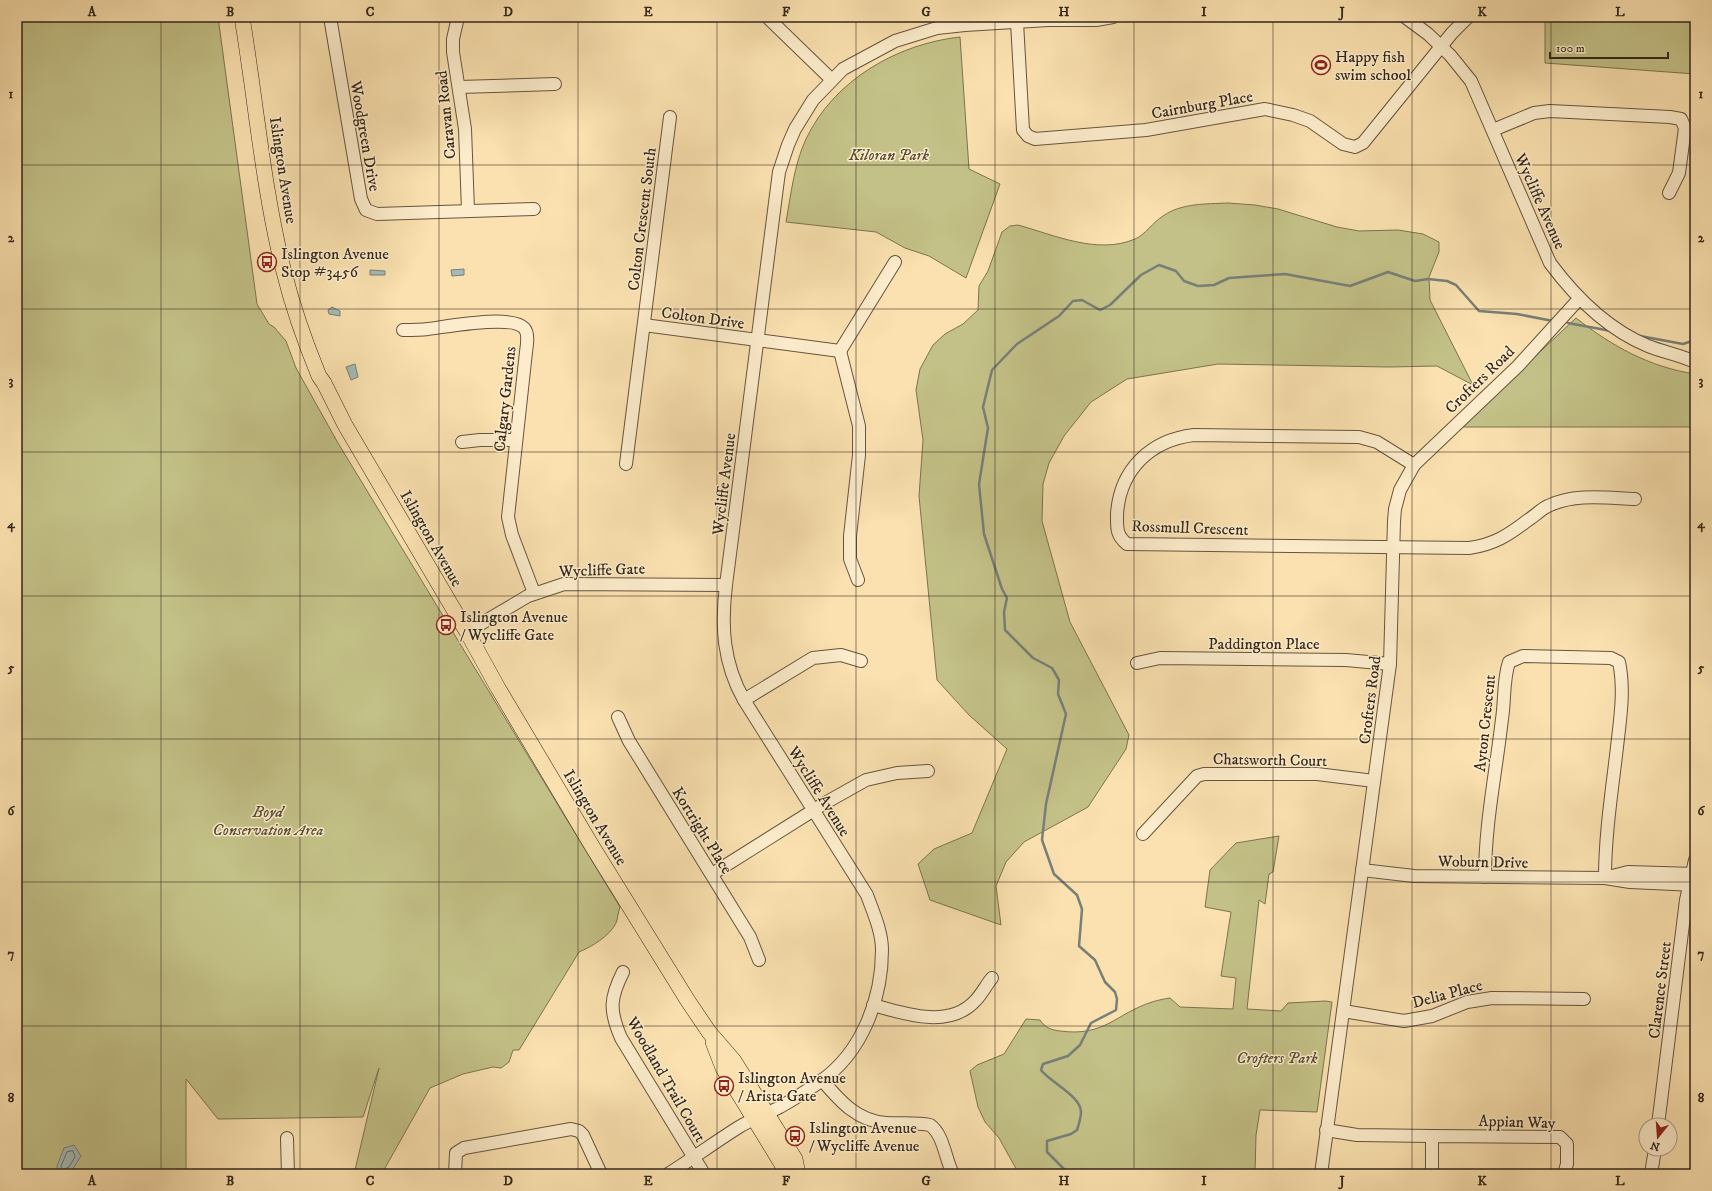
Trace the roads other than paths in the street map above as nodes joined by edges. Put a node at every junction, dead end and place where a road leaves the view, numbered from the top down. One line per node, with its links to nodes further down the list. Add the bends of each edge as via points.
1 (242, 17): 34 (main road, Islington Avenue, via 275,231 289,290 307,348 345,426)
2 (330, 17): 17 (street, Woodgreen Drive, via 360,199 366,210 377,214)
3 (458, 17): 12 (street, Caravan Road, via 453,52)
4 (767, 17): 10 (street)
5 (1113, 17): 8 (street, Wycliffe Avenue, via 1096,20)
6 (1405, 17): 9 (street, Wycliffe Avenue)
7 (1468, 17): 9 (street, Cairnburg Place)
8 (1017, 22): 9 (street, Cairnburg Place, via 1023,130 1035,139 1146,130 1266,109 1293,114 1310,121 1343,144 1355,147 1363,143); 10 (street, Wycliffe Avenue, via 937,28 895,41 843,68)
9 (1441, 47): 14 (street, Wycliffe Avenue, via 1471,82)
10 (831, 79): 22 (street, Wycliffe Avenue, via 803,114 784,158 776,195)
11 (555, 84): 12 (street)
12 (459, 87): 17 (street, Caravan Road, via 465,129)
13 (670, 117): 20 (street, Colton Crescent South)
14 (1493, 130): 15 (street, via 1534,113 1550,111 1681,119 1685,128 1680,173); 19 (street, Wycliffe Avenue, via 1550,263)
15 (1669, 193)
16 (534, 209): 17 (street, Woodgreen Drive)
17 (468, 210)
18 (895, 262): 23 (street)
19 (1579, 299): 24 (street, Wycliffe Avenue, via 1599,317 1634,340 1659,350); 28 (street, Crofters Road, via 1518,366)
20 (644, 325): 22 (street, Colton Drive); 27 (street, Colton Crescent South)
21 (403, 330): 25 (street, Calgary Gardens, via 426,330 476,321 518,324 524,327 527,332 526,352)
22 (757, 341): 23 (street, Colton Drive); 32 (street, Wycliffe Avenue)
23 (840, 351): 31 (street, via 859,426 859,455 850,536 850,559)
24 (1692, 358)
25 (516, 440): 26 (street); 33 (street, Calgary Gardens, via 508,517 512,535)
26 (462, 442)
27 (626, 464)
28 (1414, 465): 30 (street, Crofters Road, via 1400,490 1395,509); 30 (street, Rossmull Crescent, via 1377,442 1359,437 1178,437 1153,448 1132,467 1122,488 1118,510 1118,531 1120,538 1127,544)
29 (1635, 499): 30 (street, via 1581,498 1559,501 1546,507 1502,539 1482,546)
30 (1393, 546): 37 (street, Crofters Road)
31 (858, 580)
32 (726, 585): 33 (street, Wycliffe Gate, via 569,583); 38 (street, Wycliffe Avenue, via 726,654 731,673)
33 (534, 593): 34 (street, Wycliffe Gate)
34 (467, 632): 57 (main road, Islington Avenue, via 592,846 709,1032 723,1068)
35 (861, 661): 38 (street, via 841,655 813,658)
36 (1138, 663): 37 (street, Paddington Place, via 1168,658 1346,660)
37 (1390, 664): 41 (street, Crofters Road)
38 (744, 700): 42 (street, Wycliffe Avenue)
39 (618, 717): 46 (street, Kortright Place, via 629,741)
40 (928, 771): 42 (street, via 897,773 866,780)
41 (1374, 781): 43 (street, Chatsworth Court, via 1317,774 1204,774 1198,776); 45 (street, Crofters Road)
42 (813, 811): 46 (street); 54 (street, Wycliffe Avenue, via 867,894 877,922 882,949 879,983)
43 (1143, 834)
44 (1695, 860): 49 (street, Clarence Street)
45 (1362, 870): 47 (street, Woburn Drive, via 1409,876); 55 (street, Crofters Road)
46 (712, 874): 50 (street, Kortright Place, via 750,937)
47 (1485, 877): 48 (street, Woburn Drive); 48 (street, Ayton Crescent, via 1485,840 1502,718 1505,674 1508,662 1523,656 1611,658 1619,662 1622,674 1621,706 1606,839)
48 (1605, 878): 49 (street, Woburn Drive, via 1630,882)
49 (1693, 879): 58 (street, Clarence Street)
50 (759, 960)
51 (623, 972): 63 (street, Woodland Trail Court, via 614,989 611,1005 617,1028)
52 (992, 978): 54 (street, via 975,1001 957,1014 930,1018)
53 (1584, 999): 55 (street, Delia Place, via 1492,998 1467,1002 1432,1016 1404,1021)
54 (873, 1005): 56 (street, Wycliffe Avenue, via 851,1050)
55 (1343, 1011): 59 (street, Crofters Road)
56 (822, 1080): 57 (street, Wycliffe Avenue); 71 (street, via 847,1107 866,1119 887,1123 930,1124 935,1128)
57 (760, 1116): 63 (street, Wycliffe Avenue); 69 (main road, Islington Avenue); 70 (main road, Islington Avenue, via 795,1159)
58 (1659, 1117)
59 (1326, 1130): 60 (street, Appian Way, via 1357,1135); 72 (street, Crofters Road)
60 (1432, 1136): 73 (street); 74 (street, Appian Way, via 1560,1137 1567,1144)
61 (287, 1138): 64 (street)
62 (1653, 1157): 75 (street)
63 (694, 1158): 67 (street, Wycliffe Avenue); 68 (street, Woodland Trail Court)
64 (288, 1174)
65 (455, 1174): 66 (street, via 456,1153 464,1148 571,1129 583,1135)
66 (601, 1174)
67 (668, 1174)
68 (704, 1174)
69 (790, 1174)
70 (798, 1174)
71 (953, 1174)
72 (1321, 1174)
73 (1432, 1174)
74 (1564, 1174)
75 (1651, 1174)

